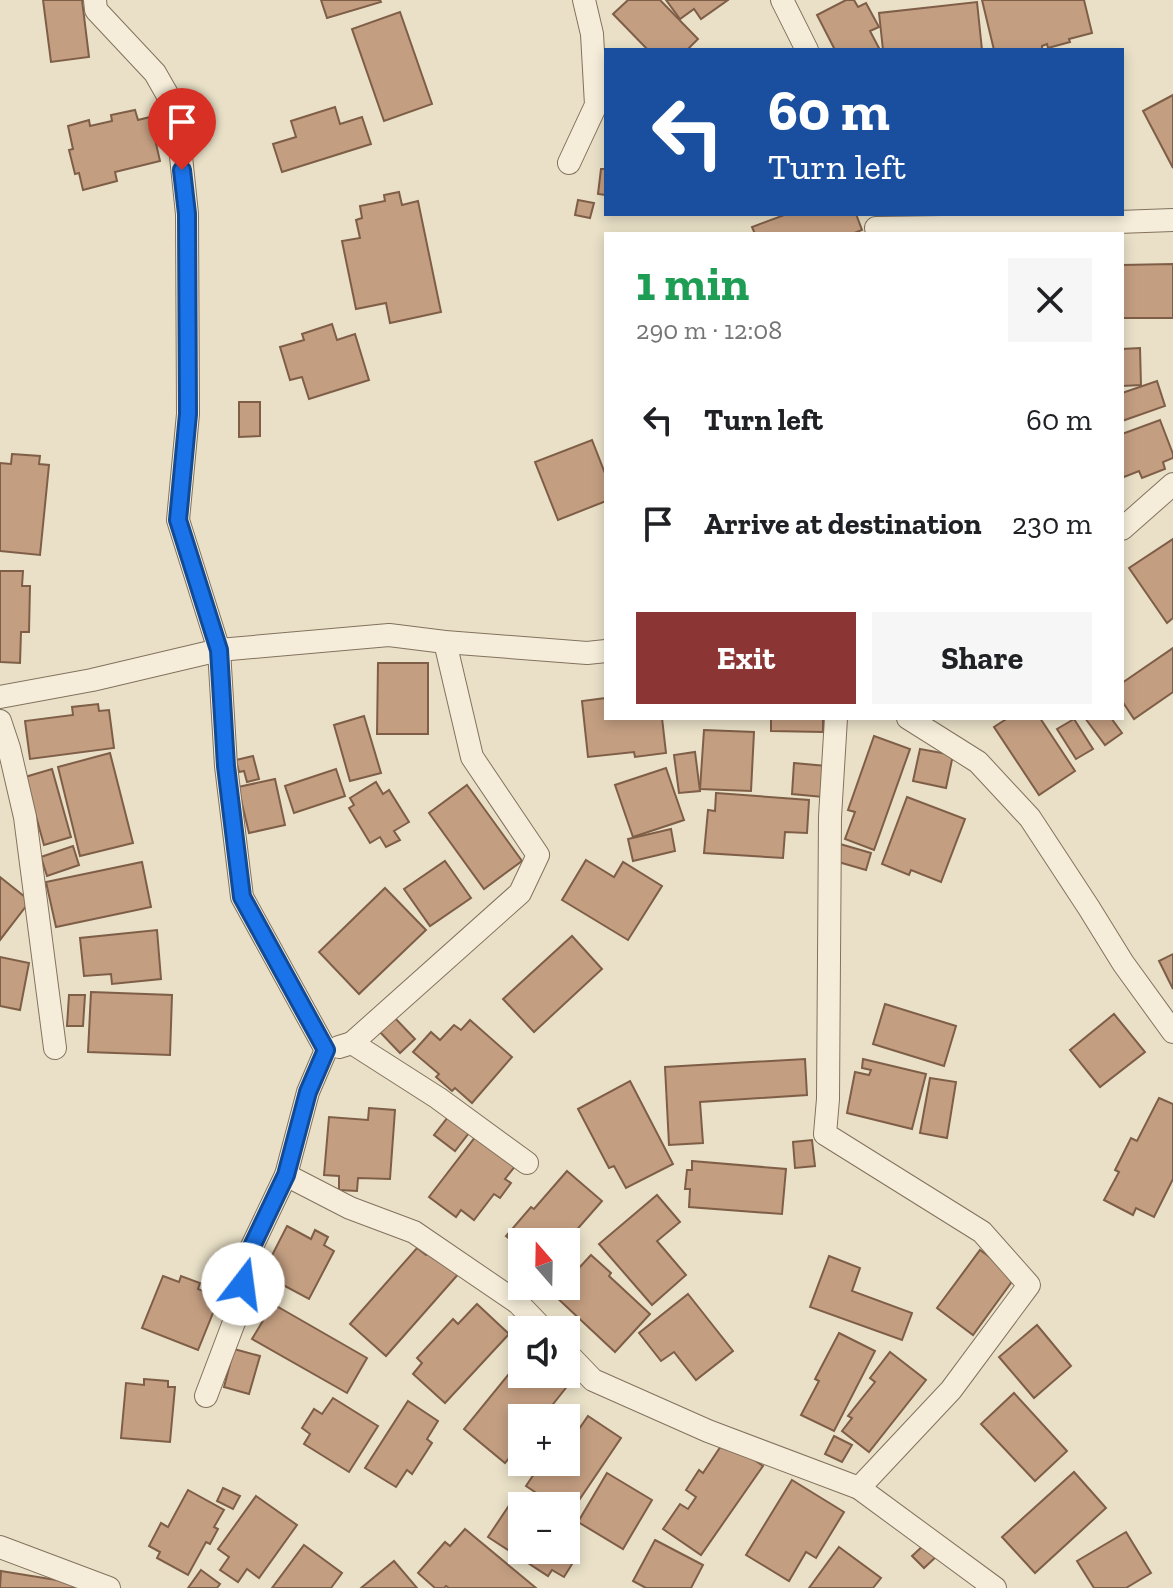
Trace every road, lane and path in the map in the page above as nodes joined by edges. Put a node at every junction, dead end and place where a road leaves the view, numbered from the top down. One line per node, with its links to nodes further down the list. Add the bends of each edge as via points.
1 (95, 0): 11 (street, via 96,10 155,73 167,94 180,147 187,214 188,414 178,520)
2 (584, 0): 5 (street, via 592,34 596,105)
3 (782, 0): 4 (street)
4 (806, 48)
5 (569, 163)
6 (1173, 220): 7 (street)
7 (875, 225)
8 (1173, 484): 9 (street)
9 (1124, 527)
10 (445, 642): 11 (street, via 389,635); 12 (street); 18 (street, via 472,757 538,855 520,893)
11 (219, 650): 13 (street); 20 (street, via 242,897)
12 (604, 651)
13 (0, 697)
14 (836, 720): 26 (street, via 825,1134 982,1232 1029,1285 951,1390)
15 (911, 720): 17 (street, via 978,762 1030,818)
16 (0, 721): 19 (street, via 25,817)
17 (1173, 1032)
18 (352, 1043): 20 (street); 21 (street)
19 (55, 1048)
20 (326, 1050): 22 (street, via 308,1092)
21 (527, 1163)
22 (286, 1175): 23 (street, via 350,1208 414,1232); 25 (street, via 246,1259 239,1309)
23 (531, 1316)
24 (580, 1367): 26 (street, via 593,1380 708,1431)
25 (206, 1396)
26 (859, 1488): 29 (street)
27 (0, 1547): 28 (street)
28 (109, 1588)
29 (995, 1588)

